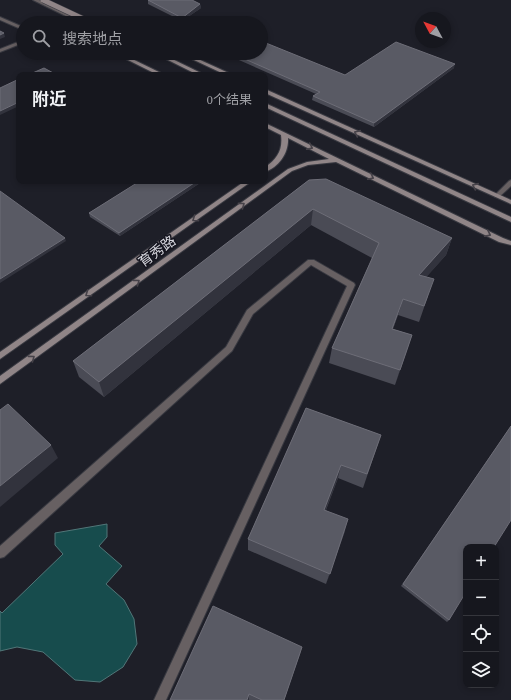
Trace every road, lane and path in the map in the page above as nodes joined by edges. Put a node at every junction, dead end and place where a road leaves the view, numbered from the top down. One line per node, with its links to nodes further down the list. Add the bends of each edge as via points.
1 (35, 0): 3 (street)
2 (43, 0): 4 (street, bridge)
3 (65, 16)
4 (77, 16)
5 (0, 18): 6 (street)
6 (16, 26)
7 (16, 44): 8 (street)
8 (0, 51)
9 (131, 60): 12 (street)
10 (171, 60): 13 (street)
11 (197, 60): 14 (street)
12 (156, 72)
13 (196, 72)
14 (223, 72)
15 (268, 92): 23 (street, one-way to 15)
16 (268, 105): 25 (street)
17 (268, 126): 18 (street)
18 (284, 134): 19 (street, one-way to 19); 20 (street, via 286,142 281,156)
19 (336, 160): 26 (street, one-way to 26); 28 (street, 育秀路, one-way to 19, via 290,170 312,162)
20 (268, 167)
21 (511, 182): 23 (street)
22 (245, 184): 27 (street, 育秀路, one-way to 27)
23 (496, 196): 24 (street)
24 (511, 202)
25 (511, 220)
26 (511, 243)
27 (0, 356)
28 (0, 381)
29 (0, 553): 30 (street, via 229,349 250,312 311,262 351,285)
30 (160, 700)

